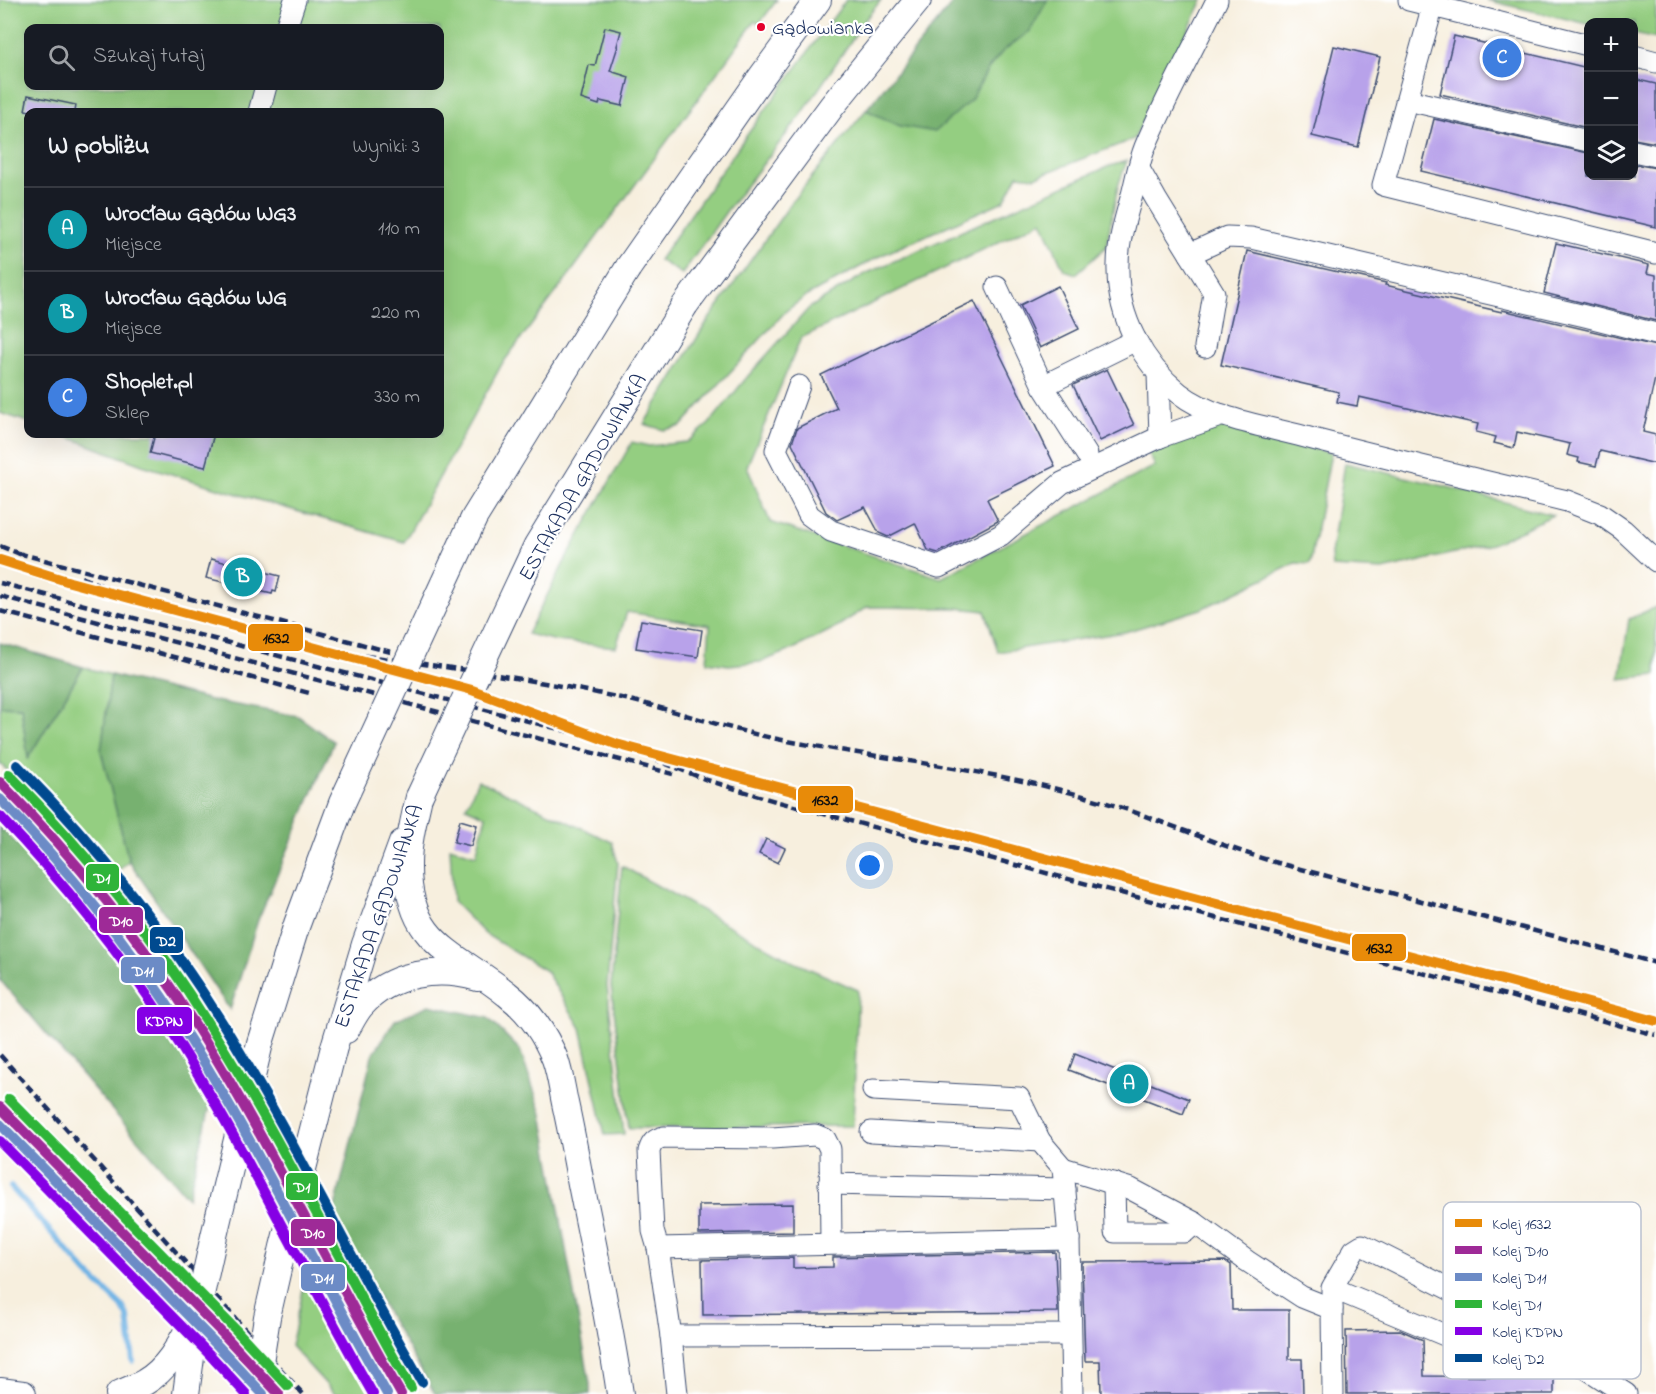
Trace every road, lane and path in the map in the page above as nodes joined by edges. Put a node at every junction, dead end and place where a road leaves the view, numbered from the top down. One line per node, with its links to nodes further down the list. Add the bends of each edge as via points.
1 (295, 0): 7 (lane)
2 (818, 0): 47 (main road, bridge, via 627,268 474,518 342,803 297,924 260,1043)
3 (918, 0): 31 (main road, ESTAKADA GĄDOWIANKA, bridge, via 832,106 685,305 537,546)
4 (1217, 0): 17 (lane, via 1158,118)
5 (1409, 0): 6 (lane)
6 (1433, 6): 8 (lane); 12 (lane)
7 (287, 24)
8 (1584, 44)
9 (1638, 57): 10 (lane)
10 (1656, 62)
11 (265, 90): 13 (lane)
12 (1407, 100): 14 (lane); 18 (lane, via 1383,185)
13 (260, 108)
14 (1584, 140)
15 (1638, 152): 16 (lane)
16 (1656, 156)
17 (1140, 169): 19 (lane); 22 (lane, via 1123,225 1118,270 1125,313)
18 (1656, 253)
19 (1190, 254): 21 (lane, via 1227,237 1251,238); 23 (lane, via 1214,293)
20 (997, 287): 26 (lane)
21 (1656, 334)
22 (1136, 340): 24 (lane); 26 (lane)
23 (1205, 347)
24 (1158, 374): 27 (lane, via 1200,407); 28 (lane)
25 (799, 386): 28 (lane, via 776,450 809,514 831,531 939,567 1001,535 1062,483)
26 (1044, 386): 29 (lane)
27 (1223, 415): 28 (lane); 30 (lane, via 1567,501 1600,514)
28 (1160, 437)
29 (1087, 455)
30 (1656, 561)
31 (419, 797): 32 (main road, via 408,864 417,915 438,945); 33 (main road, ESTAKADA GĄDOWIANKA, via 365,944)
32 (490, 981): 33 (main road, via 442,973 399,980 361,1006); 57 (main road, via 533,1020 560,1077)
33 (334, 1047): 56 (main road, ESTAKADA GĄDOWIANKA, bridge, via 267,1317)
34 (873, 1090): 36 (lane, via 1019,1098)
35 (871, 1132): 36 (lane)
36 (1040, 1141): 37 (lane)
37 (1064, 1178): 38 (lane); 39 (lane); 41 (lane)
38 (1114, 1183): 40 (lane); 40 (lane, via 1115,1232 1185,1233)
39 (829, 1184): 42 (lane); 43 (lane, via 830,1149 825,1139 815,1135 657,1138 649,1151 653,1231)
40 (1196, 1222): 46 (lane, via 1302,1297)
41 (1069, 1239): 42 (lane); 49 (lane)
42 (831, 1243): 43 (lane)
43 (658, 1248): 50 (lane)
44 (1443, 1286): 45 (lane, via 1362,1245 1354,1250)
45 (1332, 1288): 46 (lane); 48 (lane)
46 (1332, 1310): 60 (lane)
47 (198, 1313): 54 (main road, via 161,1370); 55 (main road)
48 (1443, 1334)
49 (1070, 1335): 50 (lane); 59 (lane)
50 (671, 1336): 58 (lane)
51 (1603, 1379): 61 (lane)
52 (0, 1390): 53 (main road)
53 (22, 1394)
54 (119, 1394)
55 (186, 1394)
56 (255, 1394)
57 (620, 1394)
58 (677, 1394)
59 (1072, 1394)
60 (1333, 1394)
61 (1626, 1394)

